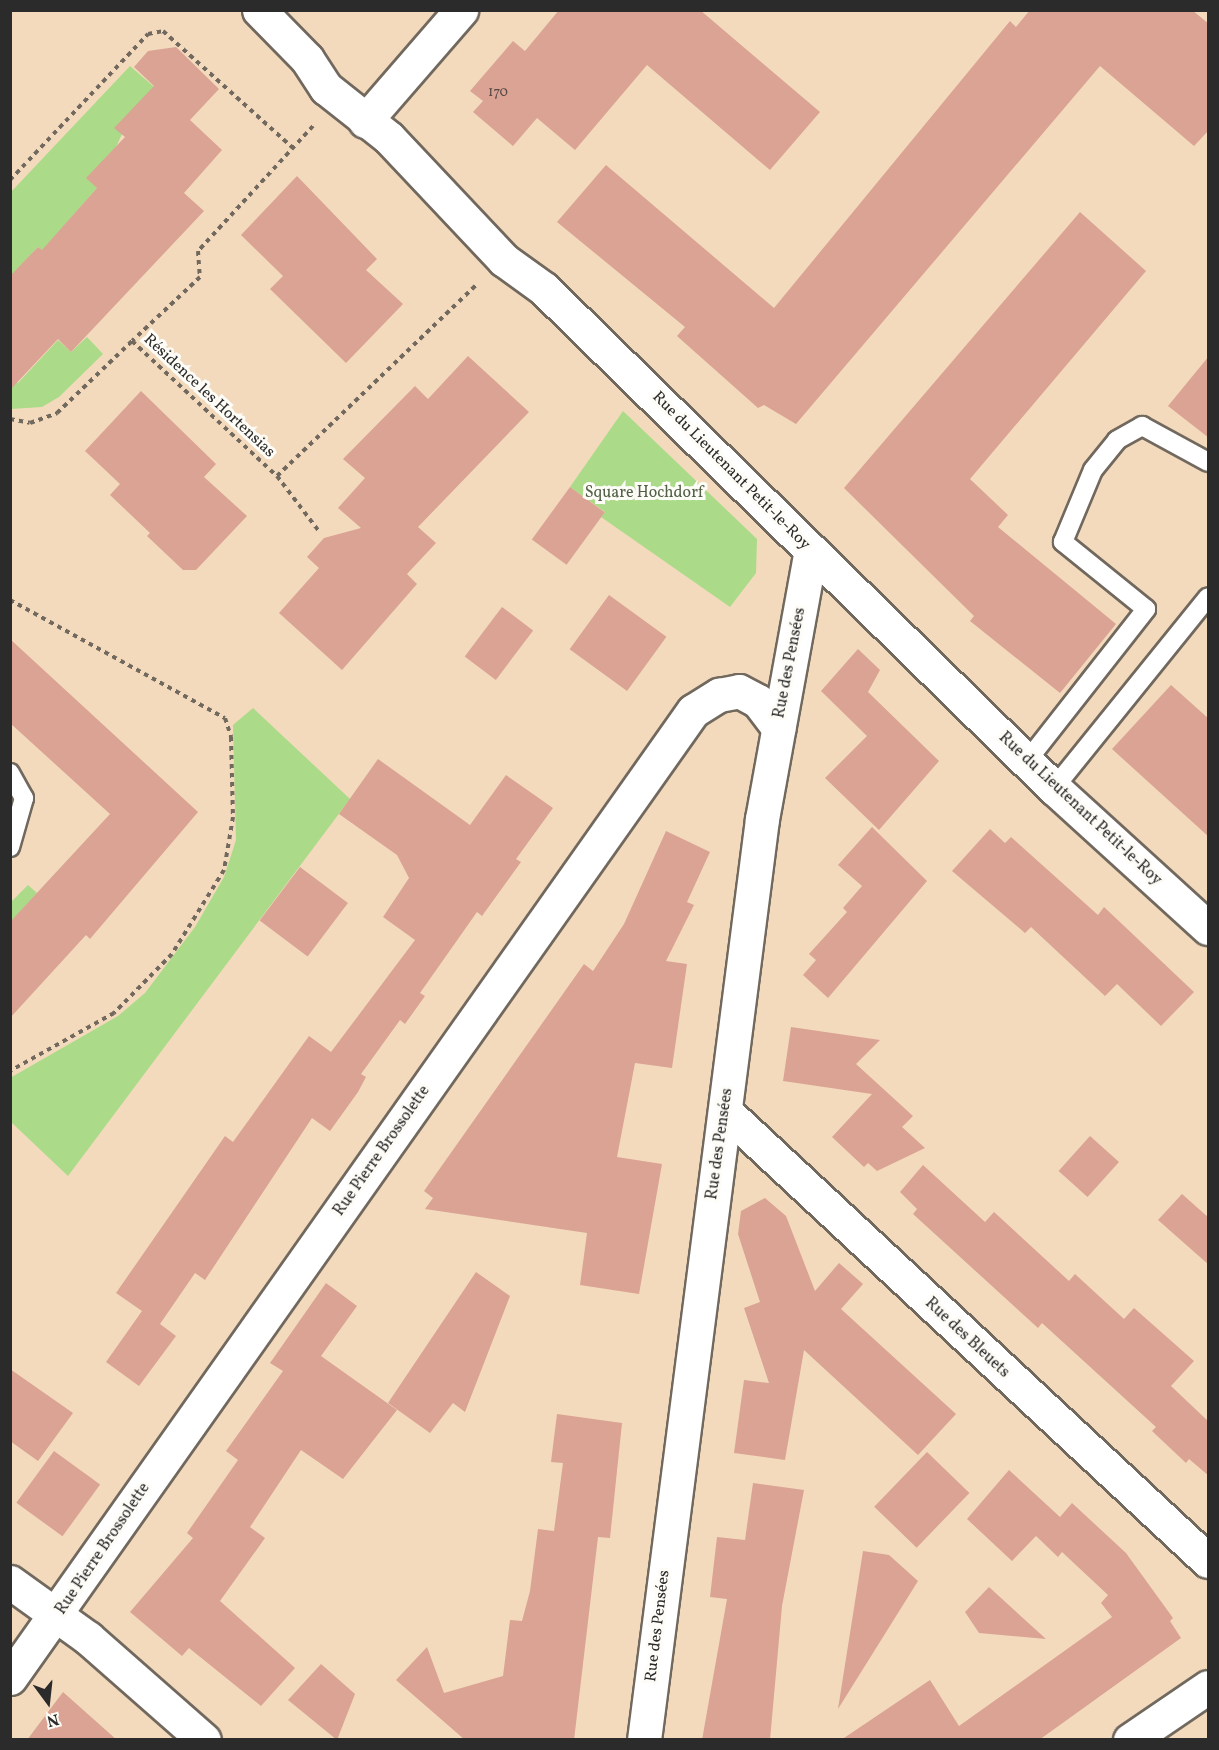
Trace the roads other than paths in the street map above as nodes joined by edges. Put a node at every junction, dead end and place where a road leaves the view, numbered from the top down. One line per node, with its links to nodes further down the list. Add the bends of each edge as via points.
1 (259, 10): 3 (street, Rue du Lieutenant Petit-le-Roy, via 338,99)
2 (461, 10): 3 (street)
3 (365, 121): 5 (street, Rue du Lieutenant Petit-le-Roy, via 462,210 504,260 544,289)
4 (1209, 462): 8 (lane, via 1142,426 1117,440 1093,470 1063,542 1146,609)
5 (811, 550): 7 (street, Rue des Pensées); 8 (street, Rue du Lieutenant Petit-le-Roy)
6 (1209, 597): 10 (lane)
7 (778, 728): 13 (street, Rue des Pensées); 16 (street, Rue Pierre Brossolette, via 758,701 739,691 718,695 693,711)
8 (1027, 761): 10 (street, Rue du Lieutenant Petit-le-Roy)
9 (10, 773): 11 (lane, via 24,798)
10 (1054, 788): 12 (street, Rue du Lieutenant Petit-le-Roy)
11 (10, 847)
12 (1209, 928)
13 (727, 1113): 14 (street, Rue des Bleuets); 20 (street, Rue des Pensées)
14 (1209, 1561)
15 (10, 1582): 16 (street)
16 (57, 1616): 17 (street, Rue Pierre Brossolette); 19 (street)
17 (10, 1678)
18 (1209, 1687): 21 (street)
19 (204, 1740)
20 (644, 1740)
21 (1130, 1740)

